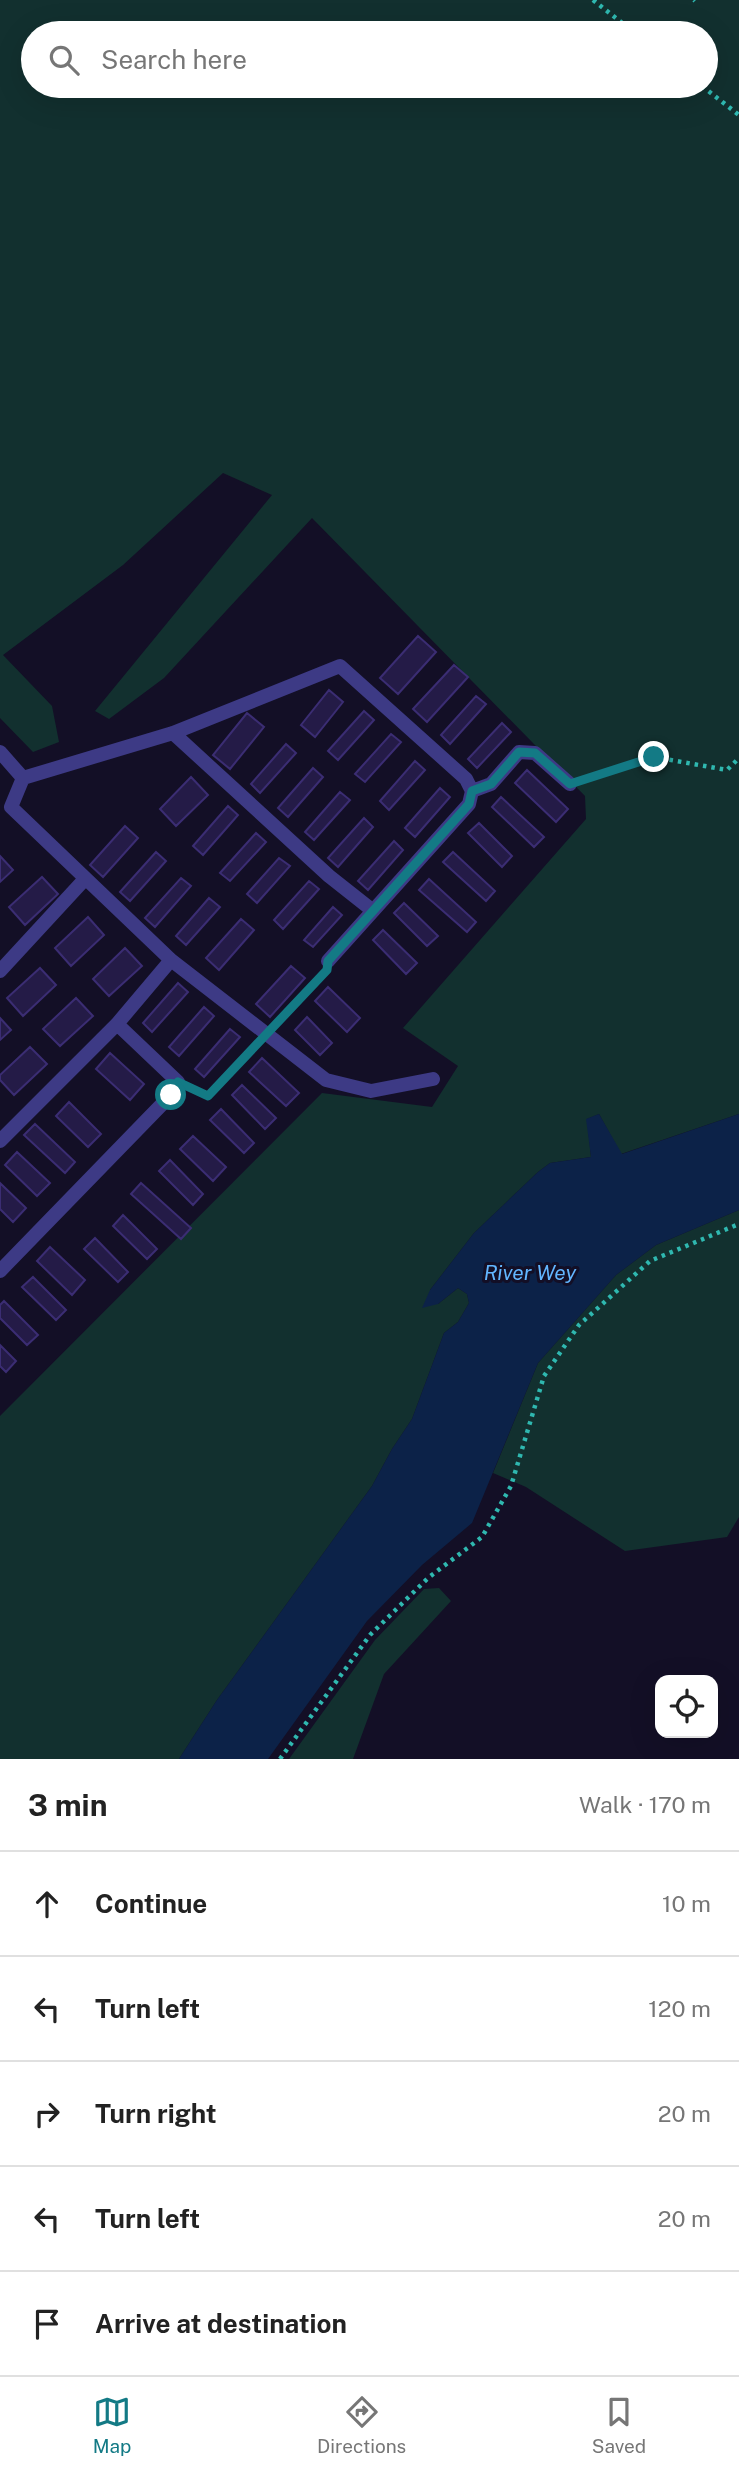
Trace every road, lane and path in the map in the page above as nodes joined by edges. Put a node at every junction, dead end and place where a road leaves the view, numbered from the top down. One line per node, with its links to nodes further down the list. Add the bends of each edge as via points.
1 (593, 0): 2 (path)
2 (620, 21)
3 (717, 98): 4 (path)
4 (739, 115)
5 (173, 733): 8 (lane); 10 (lane, via 340,666 466,779); 14 (lane)
6 (0, 752): 8 (lane)
7 (739, 758): 9 (path, via 727,770 654,757)
8 (23, 778): 11 (lane)
9 (570, 784): 10 (lane, via 535,753 519,752 491,784)
10 (472, 791): 14 (lane, via 469,804)
11 (11, 807): 12 (lane); 13 (lane)
12 (0, 818)
13 (84, 880): 15 (lane); 17 (lane)
14 (372, 910): 16 (lane)
15 (171, 960): 18 (lane); 19 (lane)
16 (328, 961): 19 (path, via 327,970)
17 (0, 971)
18 (117, 1024): 21 (lane); 22 (lane)
19 (269, 1034): 20 (lane, via 326,1080 371,1091); 21 (path, via 208,1096)
20 (433, 1079)
21 (178, 1082): 24 (lane, via 171,1095)
22 (0, 1141)
23 (739, 1224): 25 (path, via 650,1261 579,1325 544,1376 511,1486 482,1537 428,1578 370,1635)
24 (0, 1271)
25 (280, 1759)

